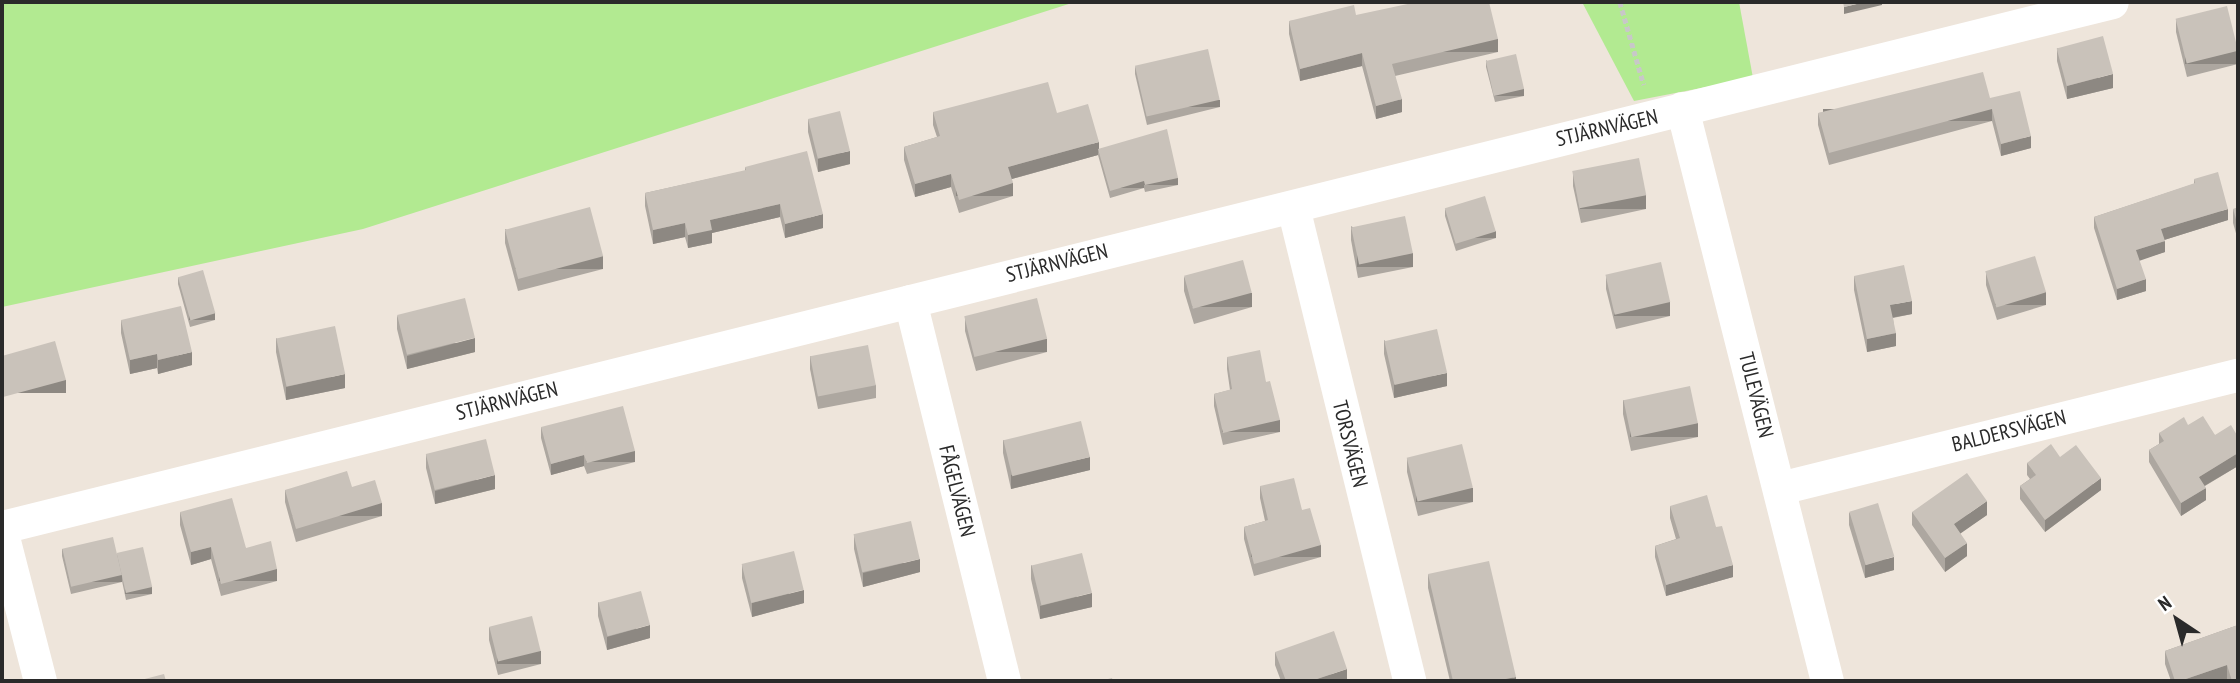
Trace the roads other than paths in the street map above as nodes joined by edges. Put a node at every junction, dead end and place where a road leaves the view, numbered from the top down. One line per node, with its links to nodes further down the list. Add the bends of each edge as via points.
1 (2112, 2): 2 (street, STJÄRNVÄGEN)
2 (1667, 113): 3 (street, STJÄRNVÄGEN); 6 (street, TULEVÄGEN)
3 (1293, 207): 4 (street, STJÄRNVÄGEN); 11 (street, TORSVÄGEN)
4 (910, 301): 7 (street, STJÄRNVÄGEN); 10 (street, FÅGELVÄGEN)
5 (2238, 375): 6 (street, BALDERSVÄGEN)
6 (1780, 488): 12 (street, TULEVÄGEN)
7 (2, 527)
8 (2, 533): 9 (street)
9 (40, 681)
10 (1004, 681)
11 (1409, 681)
12 (1827, 681)

